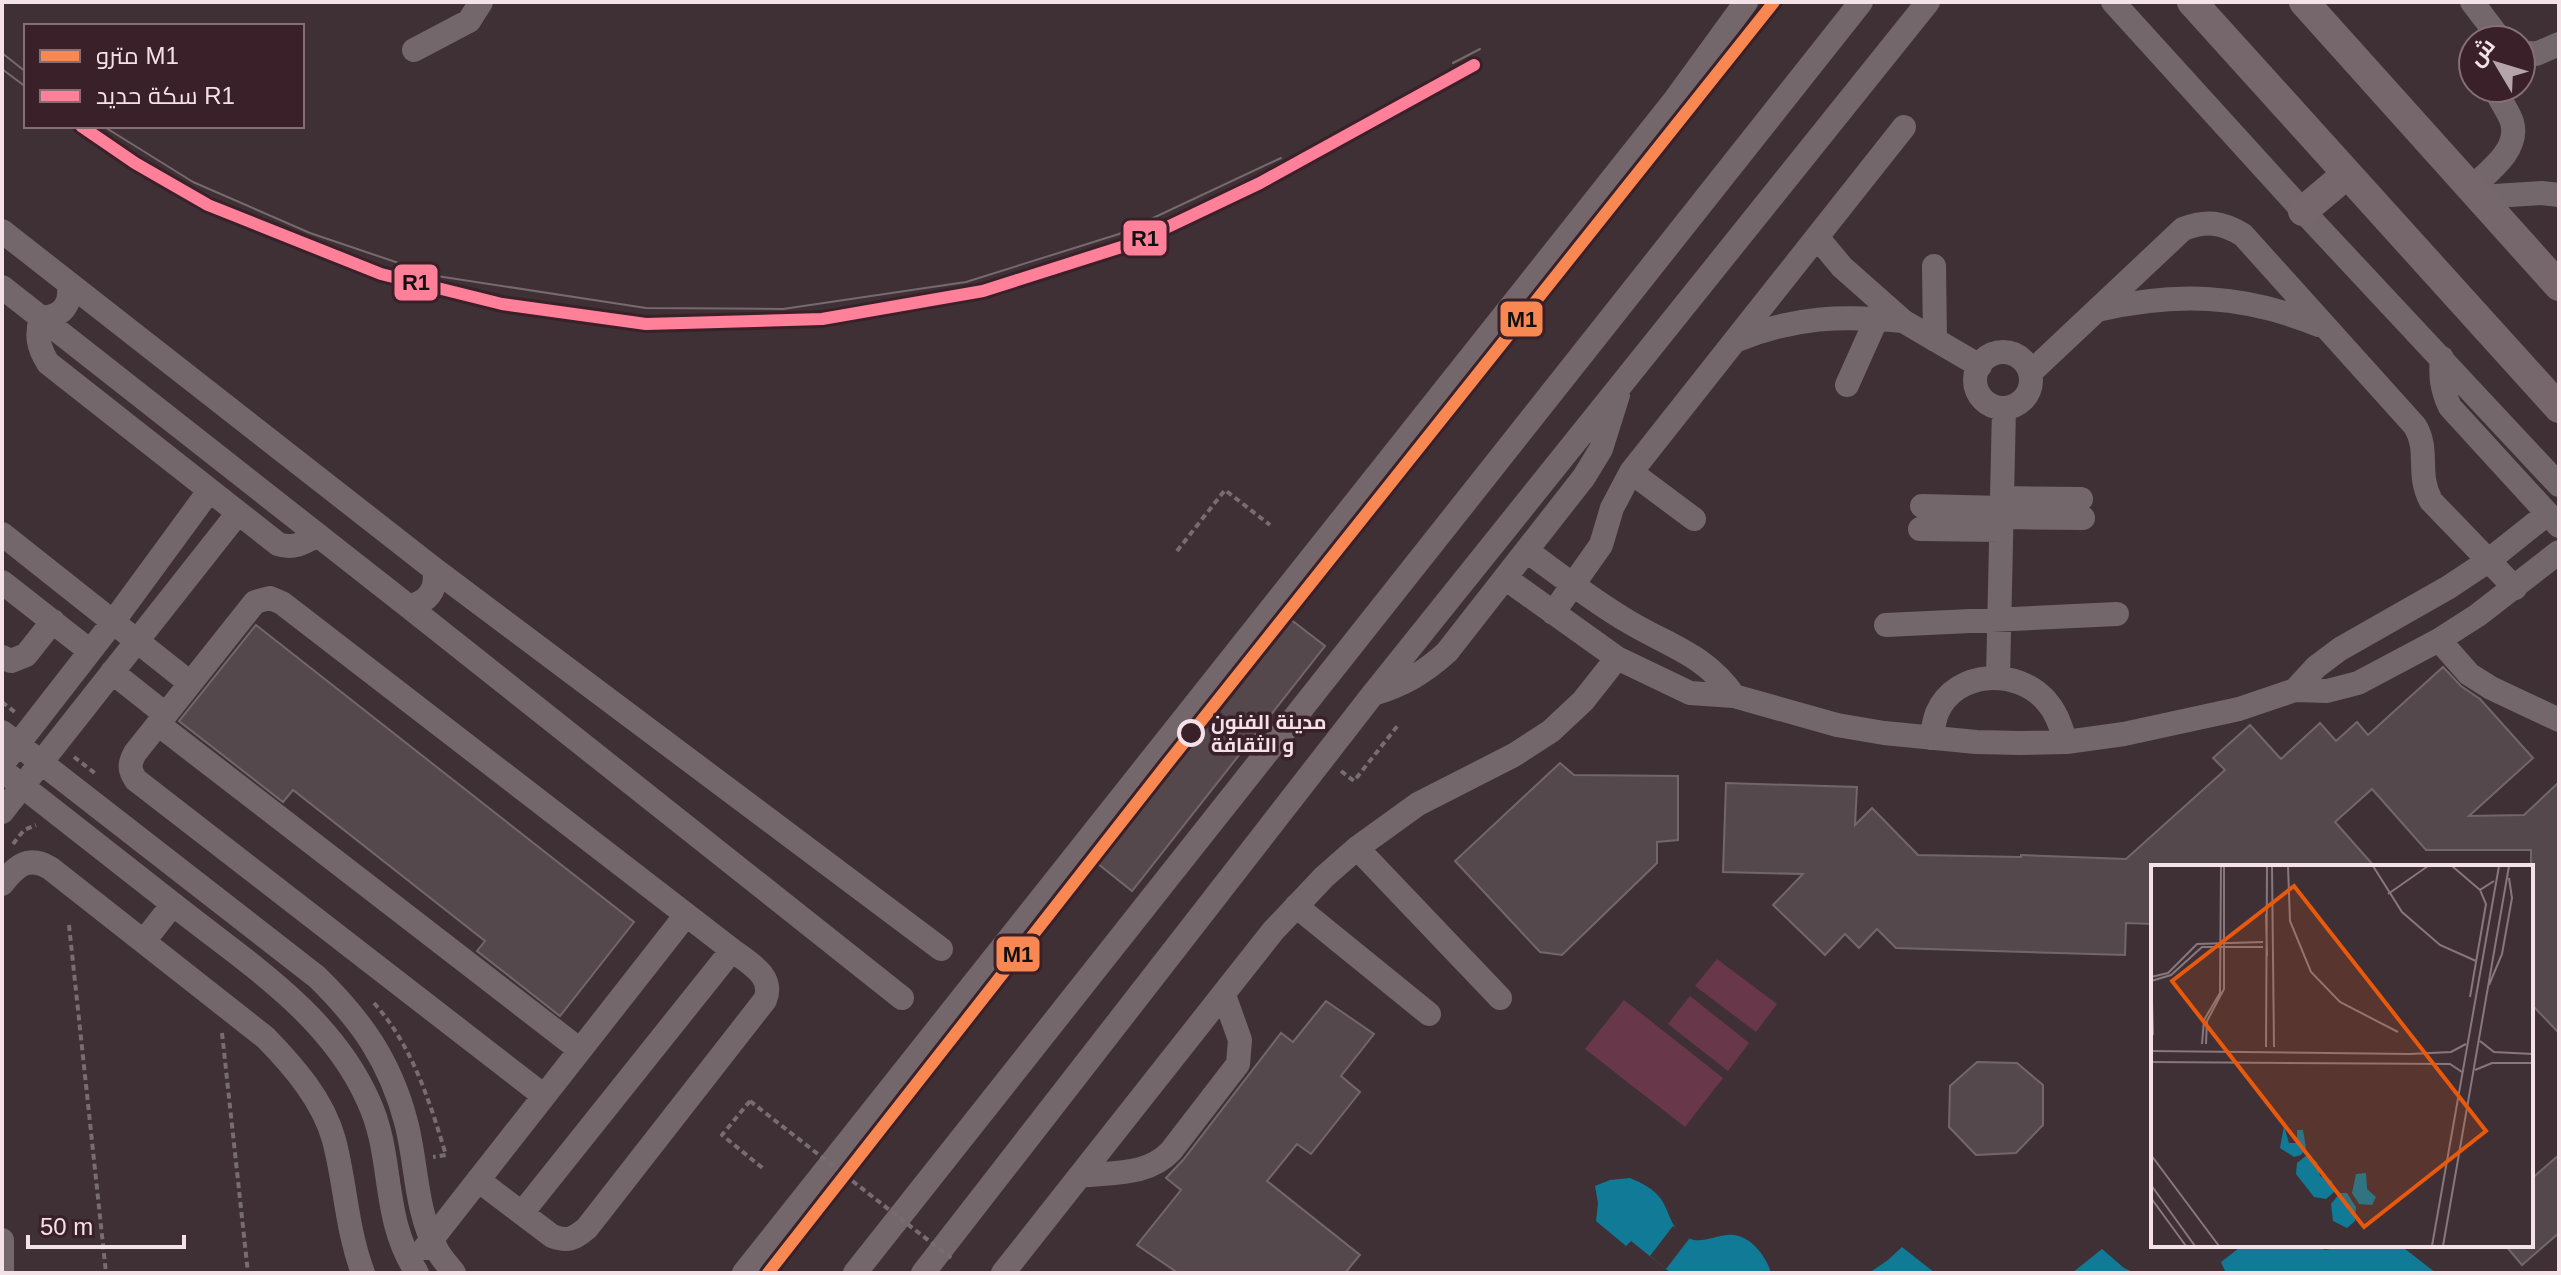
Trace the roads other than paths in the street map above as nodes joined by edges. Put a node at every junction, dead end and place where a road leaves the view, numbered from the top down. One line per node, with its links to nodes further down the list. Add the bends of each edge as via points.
1 (481, 2): 11 (street, via 469,21)
2 (1746, 2): 114 (street, via 1674,101)
3 (1861, 2): 115 (street)
4 (1928, 2): 36 (street)
5 (2113, 2): 18 (street)
6 (2192, 2): 15 (main road)
7 (2304, 2): 16 (main road)
8 (2472, 2): 9 (street)
9 (2489, 24)
10 (2559, 44): 12 (street)
11 (414, 50)
12 (2537, 54)
13 (2503, 104): 16 (street, via 2511,119 2511,143)
14 (1904, 127): 20 (street)
15 (2347, 174): 18 (main road); 38 (main road)
16 (2475, 193): 17 (street); 23 (main road)
17 (2559, 195)
18 (2303, 211): 32 (street)
19 (2, 231): 22 (street)
20 (1817, 237): 28 (street); 30 (street)
21 (1934, 266): 31 (street)
22 (68, 283): 26 (street, via 67,306 56,316); 53 (street)
23 (2559, 286)
24 (2, 287): 26 (street)
25 (2097, 310): 29 (street, via 2161,299 2213,298 2251,303); 29 (street, via 2183,229 2214,222 2243,235); 34 (street)
26 (41, 318): 41 (street, via 38,341 48,363); 49 (street)
27 (1877, 318): 28 (street); 30 (street, via 1799,321); 35 (street)
28 (1903, 321): 31 (street)
29 (2325, 327): 52 (street, via 2415,426 2423,446 2424,488 2431,501)
30 (1735, 340): 39 (street)
31 (1935, 340): 33 (street)
32 (2442, 358): 40 (street); 47 (street, via 2440,375 2450,407)
33 (1980, 366): 34 (street, via 2003,352 2020,358); 37 (street, via 1977,392 1990,405)
34 (2030, 373): 37 (street, via 2023,399)
35 (1847, 385)
36 (1620, 387): 50 (street, via 1601,449); 78 (street)
37 (2004, 408): 44 (street)
38 (2559, 408)
39 (1631, 472): 46 (street); 56 (street, via 1601,545)
40 (2559, 485)
41 (209, 491): 43 (street); 63 (street)
42 (2082, 509): 44 (street)
43 (238, 513): 49 (street, via 283,546); 67 (street)
44 (2002, 513): 45 (street); 61 (street)
45 (1921, 518)
46 (1694, 519)
47 (2553, 520): 52 (street)
48 (2, 534): 63 (street)
49 (318, 535): 58 (street)
50 (1527, 551): 54 (street); 56 (street)
51 (2559, 552): 57 (street)
52 (2488, 561): 57 (street); 65 (street)
53 (434, 569): 58 (street, via 431,594); 97 (street)
54 (1505, 578): 59 (street); 78 (street, via 1426,671)
55 (2, 582): 62 (street)
56 (1574, 585): 59 (street); 69 (street)
57 (2515, 588): 66 (street)
58 (408, 606): 100 (street)
59 (1553, 613): 71 (street)
60 (2117, 614): 61 (street)
61 (1999, 620): 64 (street); 74 (street)
62 (53, 621): 68 (street); 70 (street, via 26,655 11,661)
63 (113, 622): 67 (street); 68 (street)
64 (1886, 625)
65 (2368, 634): 72 (street); 77 (street, via 2316,667)
66 (2439, 640): 72 (street); 81 (street, via 2469,674)
67 (137, 641): 73 (street); 75 (street)
68 (90, 651): 83 (street)
69 (1686, 653): 76 (street); 79 (street, via 1713,670)
70 (2, 657)
71 (1617, 658): 76 (street); 90 (street, via 1551,731 1418,804)
72 (2386, 669): 77 (street, via 2327,691)
73 (112, 672): 80 (street); 85 (street)
74 (1998, 677): 82 (street, via 1980,679 1948,697 1937,712); 84 (street, via 2039,693)
75 (190, 683): 80 (street); 95 (street, via 248,608 262,599 277,601)
76 (1668, 685): 79 (street, via 1690,693)
77 (2295, 690): 84 (street, via 2182,723)
78 (1373, 694): 116 (street)
79 (1734, 696): 82 (street, via 1837,725)
80 (162, 719): 89 (street, via 131,761 132,774); 103 (street)
81 (2559, 720)
82 (1931, 738): 84 (street)
83 (10, 739): 85 (street); 86 (street)
84 (2066, 742)
85 (41, 763): 87 (street); 91 (street)
86 (2, 768): 87 (street)
87 (22, 786): 88 (street); 93 (street)
88 (2, 812)
89 (219, 845): 91 (street); 104 (street)
90 (1357, 848): 94 (street); 101 (street)
91 (192, 880): 108 (street, via 317,977 369,1036 407,1123)
92 (2, 884): 96 (street, via 15,867 41,862)
93 (173, 904): 96 (street); 110 (street, via 289,997 346,1061 369,1100 381,1137 397,1235)
94 (1296, 906): 99 (street); 102 (street)
95 (686, 915): 98 (street); 103 (street)
96 (144, 941): 112 (street, via 266,1038 306,1084 334,1139 352,1245)
97 (941, 949)
98 (732, 950): 107 (street); 107 (street, via 767,981 765,1000 587,1228 564,1240)
99 (1224, 995): 105 (street); 105 (street, via 1240,1040 1238,1064 1171,1151 1143,1169)
100 (902, 998)
101 (1500, 998)
102 (1429, 1014)
103 (580, 1050): 104 (street)
104 (544, 1096): 106 (street)
105 (1081, 1176): 117 (street)
106 (478, 1180): 107 (street); 108 (street)
107 (522, 1213)
108 (432, 1239): 110 (street); 113 (street)
109 (2, 1240): 111 (street)
110 (414, 1269)
111 (2, 1273)
112 (363, 1273)
113 (454, 1273)
114 (744, 1273)
115 (855, 1273)
116 (923, 1273)
117 (1003, 1273)

